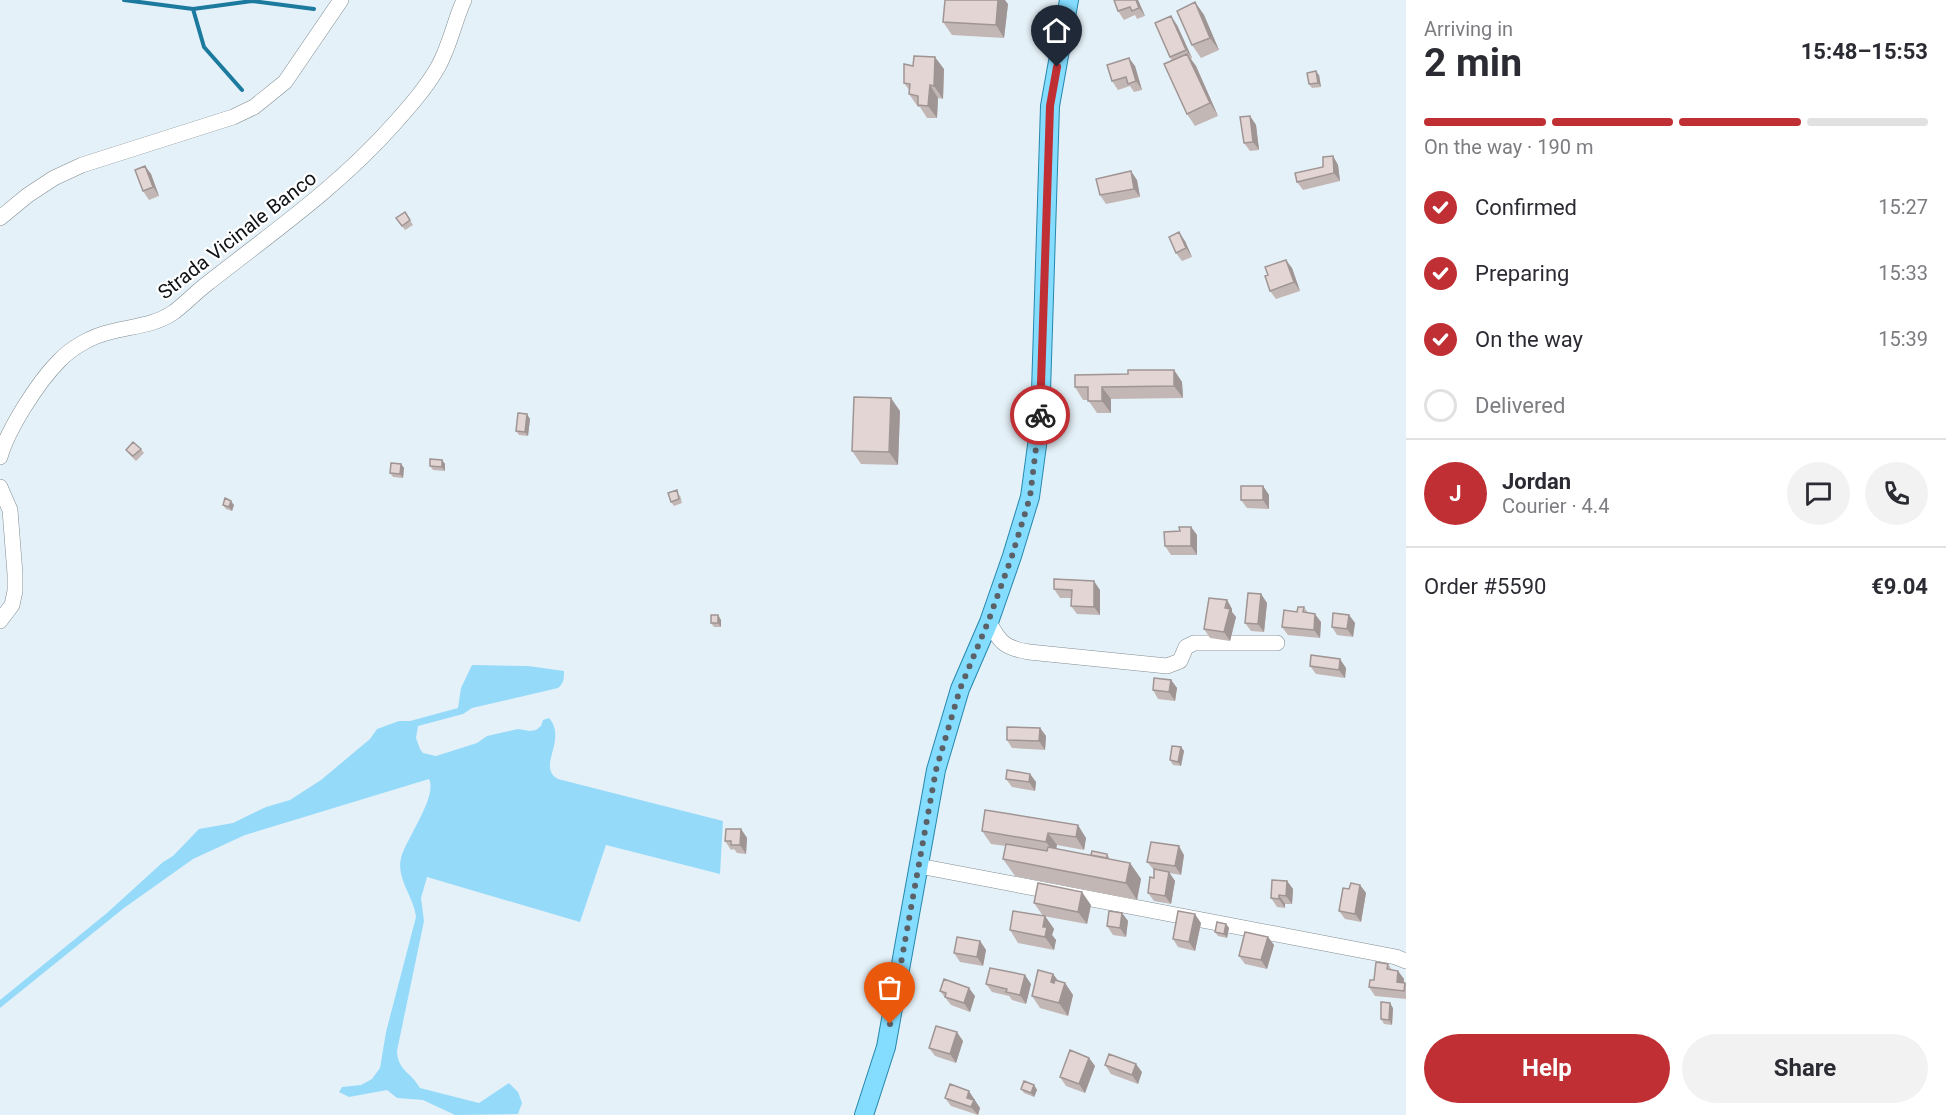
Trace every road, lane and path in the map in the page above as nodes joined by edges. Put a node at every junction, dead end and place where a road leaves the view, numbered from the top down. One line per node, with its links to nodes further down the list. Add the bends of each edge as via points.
1 (341, 0): 4 (street, via 285,82 254,107 82,165 37,189)
2 (464, 0): 5 (street, Strada Vicinale Banco, via 438,68 420,95 366,155 163,320 108,332 64,357 38,387)
3 (1069, 0): 8 (main road, via 1050,106 1038,433 1030,497)
4 (0, 219)
5 (0, 457)
6 (0, 487): 7 (street, via 10,510 15,574 12,604)
7 (0, 621)
8 (988, 622): 9 (street, via 996,637 1012,649 1167,666 1180,661 1186,647 1194,642); 10 (main road, via 960,689 936,770)
9 (1277, 643)
10 (919, 866): 11 (street); 12 (main road, via 886,1047)
11 (1406, 961)
12 (864, 1115)

